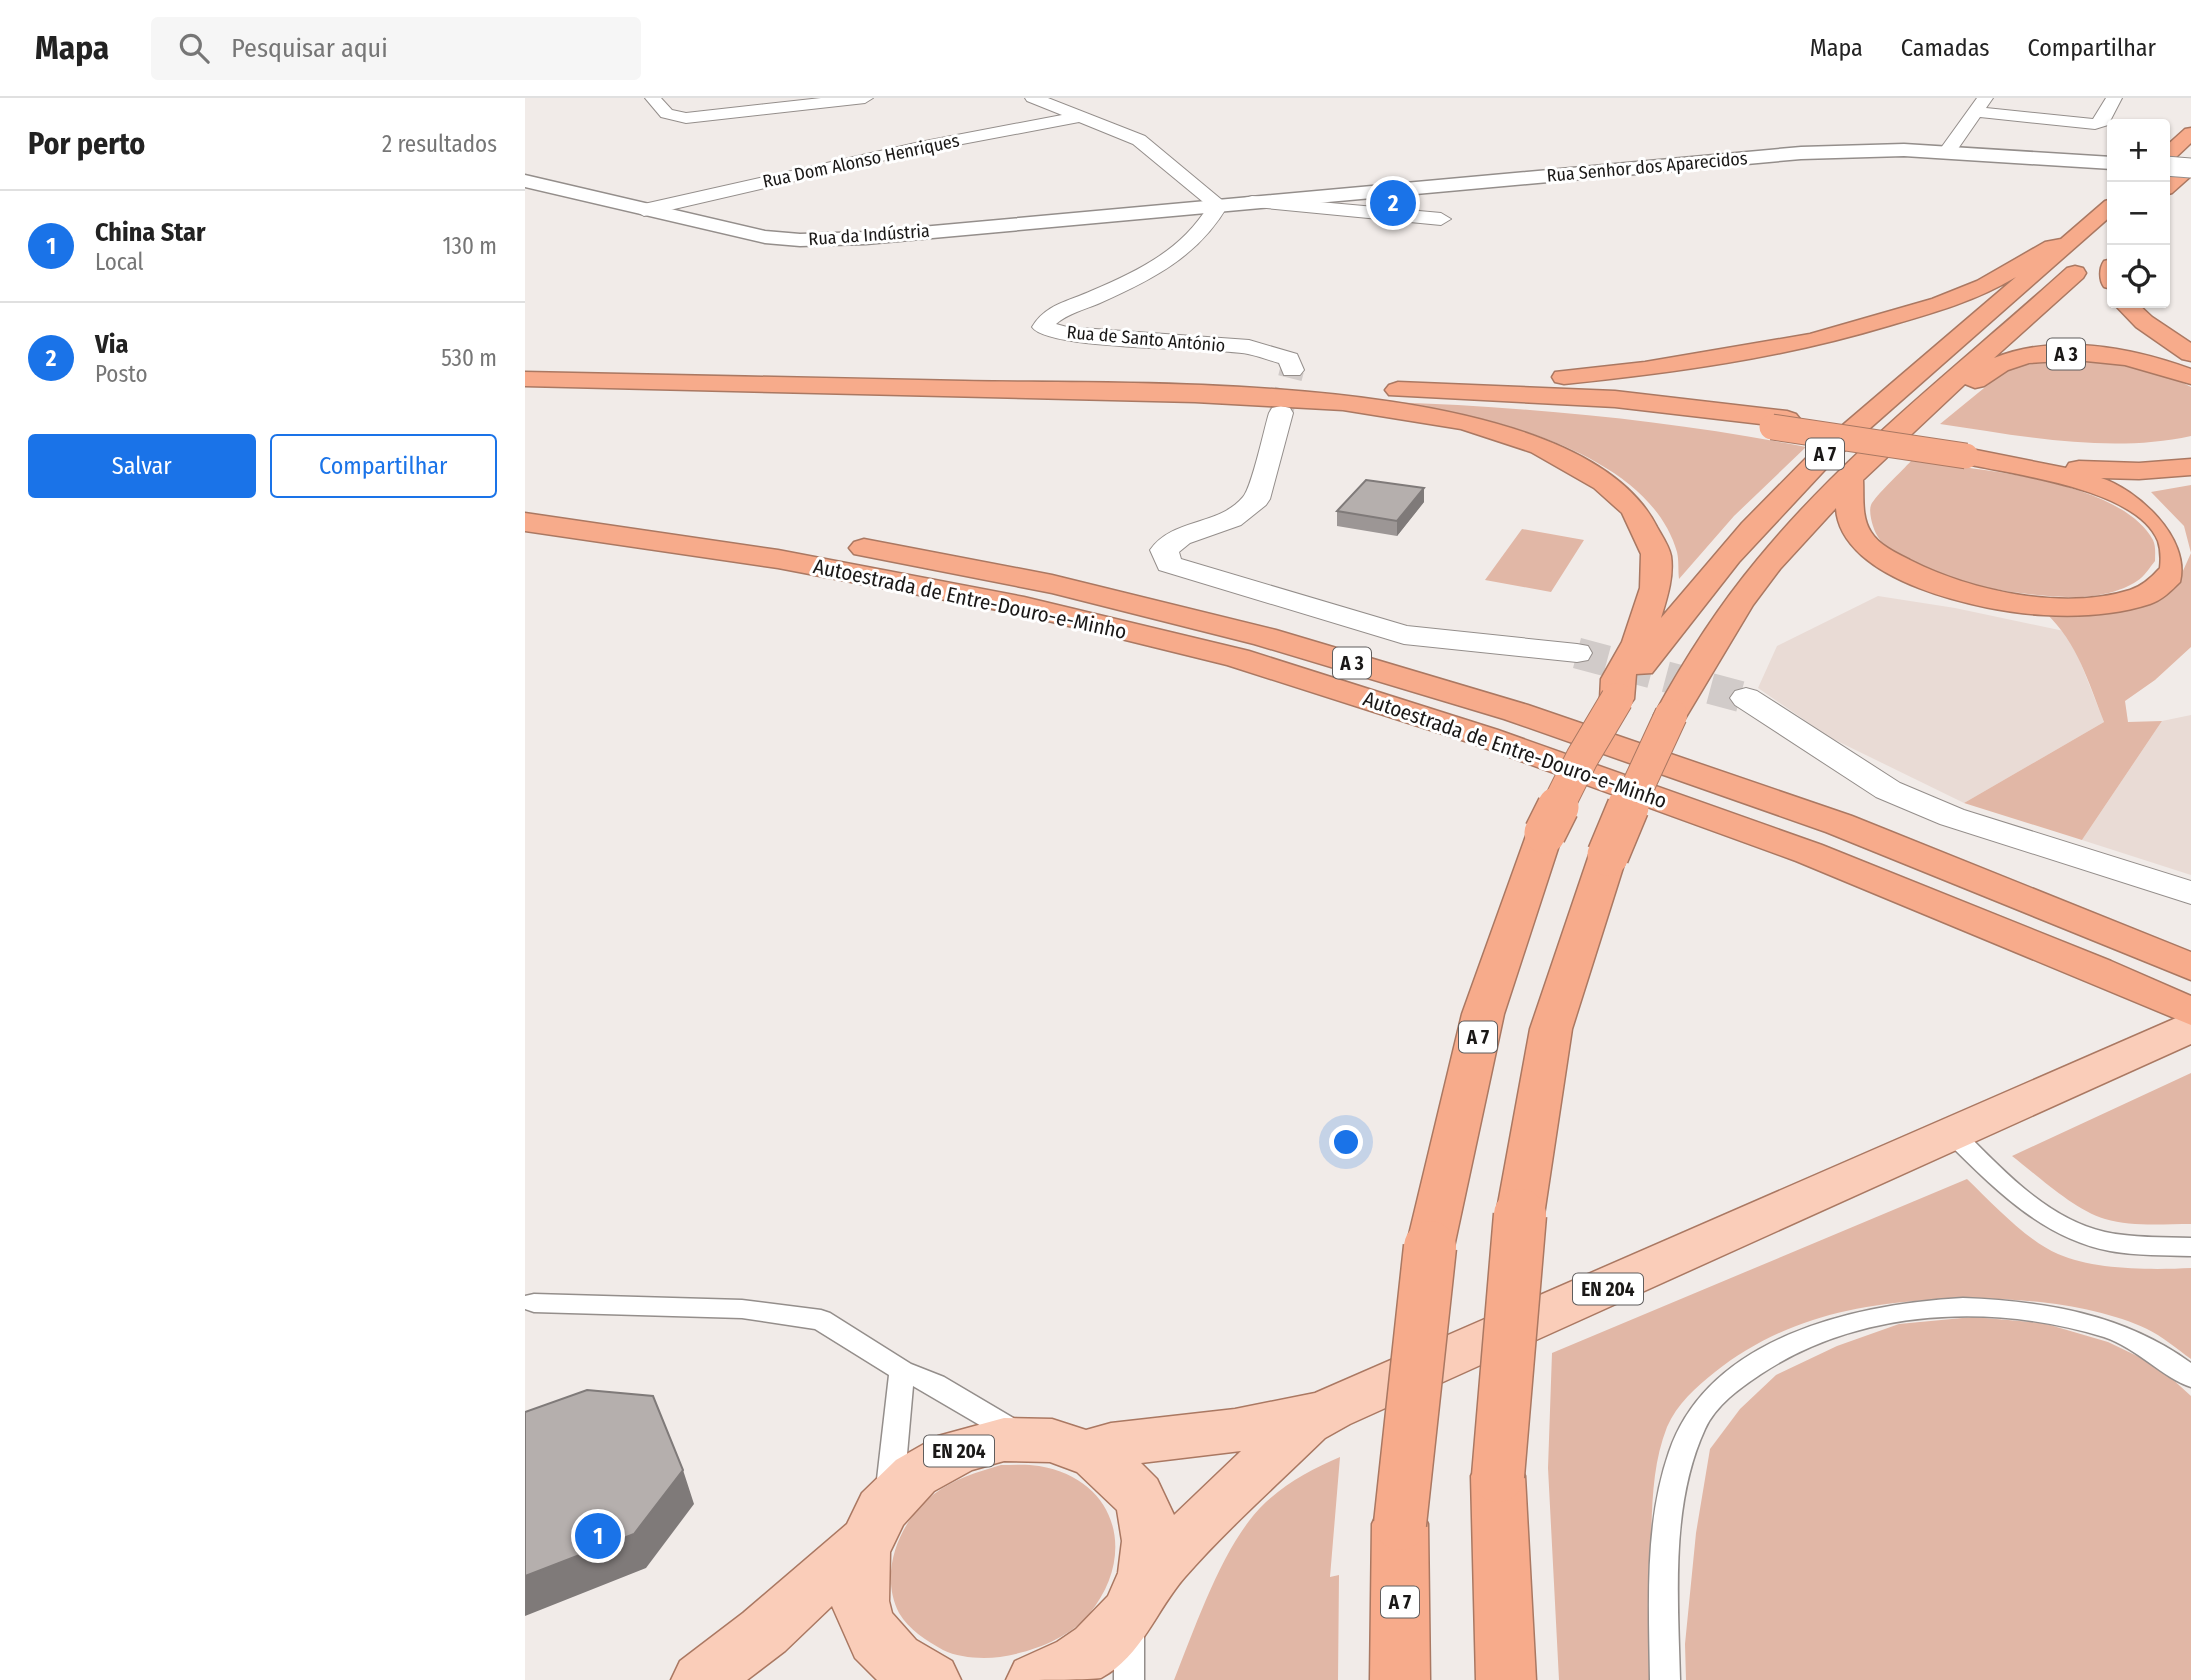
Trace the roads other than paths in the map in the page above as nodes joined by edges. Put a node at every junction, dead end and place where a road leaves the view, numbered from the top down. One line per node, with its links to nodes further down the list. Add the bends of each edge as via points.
1 (653, 98): 2 (street, via 671,117 686,118)
2 (865, 98)
3 (1034, 98): 6 (street)
4 (2114, 98): 5 (street, via 2102,121 2095,124)
5 (1980, 105): 8 (street)
6 (1079, 117): 16 (street, via 1139,140); 18 (street, Rua Dom Alonso Henriques, via 920,147)
7 (2191, 133): 9 (highway)
8 (1947, 152): 10 (street, Rua Senhor dos Aparecidos); 15 (street, Rua Senhor dos Aparecidos, via 1801,153)
9 (2170, 152)
10 (2107, 163)
11 (2170, 166): 12 (street, bridge)
12 (2191, 167): 14 (highway)
13 (525, 181): 18 (street, Rua da Indústria)
14 (2170, 185)
15 (1252, 202): 16 (street, Rua Senhor dos Aparecidos); 19 (street)
16 (1218, 205): 18 (street, Rua da Indústria, via 866,238 800,240 765,237); 25 (street, Rua de Santo António, via 1192,241 1157,268 1049,317 1043,327 1066,334 1249,347 1289,359)
17 (2107, 209): 20 (highway, A 7)
18 (644, 210)
19 (1441, 219)
20 (2068, 244): 28 (highway, via 2052,246 1985,286 1940,304 1813,341 1732,356 1564,377); 41 (highway, A 7, via 1789,489 1683,608)
21 (2107, 257): 29 (highway, A 7)
22 (2130, 308): 23 (highway)
23 (2191, 354)
24 (525, 369): 28 (highway)
25 (1292, 370)
26 (2191, 377): 29 (highway, A 3, via 2134,360 2049,354 2004,362 1967,387)
27 (525, 379): 30 (highway)
28 (1249, 384): 32 (highway, via 1656,402)
29 (1947, 387): 36 (highway, A 7)
30 (1195, 394): 32 (highway, A 7, via 1571,403); 41 (highway, via 1343,402 1466,422 1541,446 1604,482 1634,509 1656,554 1655,588 1638,642 1617,679)
31 (1281, 413): 39 (street, via 1257,499 1231,519 1180,537 1164,550 1169,564 1404,635)
32 (1779, 423): 33 (highway, A 7, bridge)
33 (1973, 451): 34 (highway, via 2109,459); 35 (highway, A 7, via 2052,467 2113,471); 36 (highway, via 2090,483 2126,498 2170,535 2176,552 2175,570 2140,598 2073,607 1944,587 1888,561 1857,535 1849,513)
34 (2191, 453)
35 (2191, 467)
36 (1849, 477): 61 (highway, A 7, bridge, via 1768,565 1735,609 1671,715 1608,855 1551,1029 1520,1215 1498,1476)
37 (525, 498): 43 (highway, Autoestrada de Entre-Douro-e-Minho / A 3, via 806,538 1038,581 1265,637 1516,712 1839,824)
38 (525, 522): 44 (highway, Autoestrada de Entre-Douro-e-Minho / A 3, via 778,559 1024,606 1238,658 1486,737 1809,853)
39 (1577, 653)
40 (1746, 698): 42 (street, via 1888,790 1952,817)
41 (1617, 699): 60 (highway, A 7, bridge, via 1545,833 1483,1014 1430,1247 1400,1524)
42 (2191, 893)
43 (2191, 967)
44 (2191, 1012)
45 (2191, 1028): 46 (main road, EN 204)
46 (1954, 1135): 47 (lane, via 2031,1206 2067,1227 2113,1242); 51 (main road, EN 204)
47 (2191, 1247)
48 (534, 1303): 49 (lane, via 743,1309 821,1320)
49 (902, 1371): 52 (lane, via 935,1384); 54 (lane)
50 (2191, 1377): 62 (lane, via 2122,1334 2064,1317 2000,1307 1899,1313 1844,1325 1787,1346 1731,1379 1693,1423 1674,1478 1664,1588)
51 (1331, 1409): 53 (main road, EN 204, via 1273,1425); 55 (main road, EN 204, via 1306,1423 1171,1553)
52 (1022, 1437): 53 (main road, EN 204); 54 (main road, EN 204, via 985,1442 950,1455 916,1475)
53 (1090, 1451): 55 (main road, EN 204, via 1120,1472 1140,1499 1151,1531 1149,1567)
54 (877, 1521): 56 (main road, via 764,1632); 57 (main road, via 857,1580 863,1616 882,1649 913,1673)
55 (1137, 1599): 58 (main road, EN 204, via 1099,1647 1060,1672); 59 (lane)
56 (701, 1680)
57 (931, 1680)
58 (1036, 1680)
59 (1129, 1680)
60 (1400, 1680)
61 (1506, 1680)
62 (1665, 1680)

